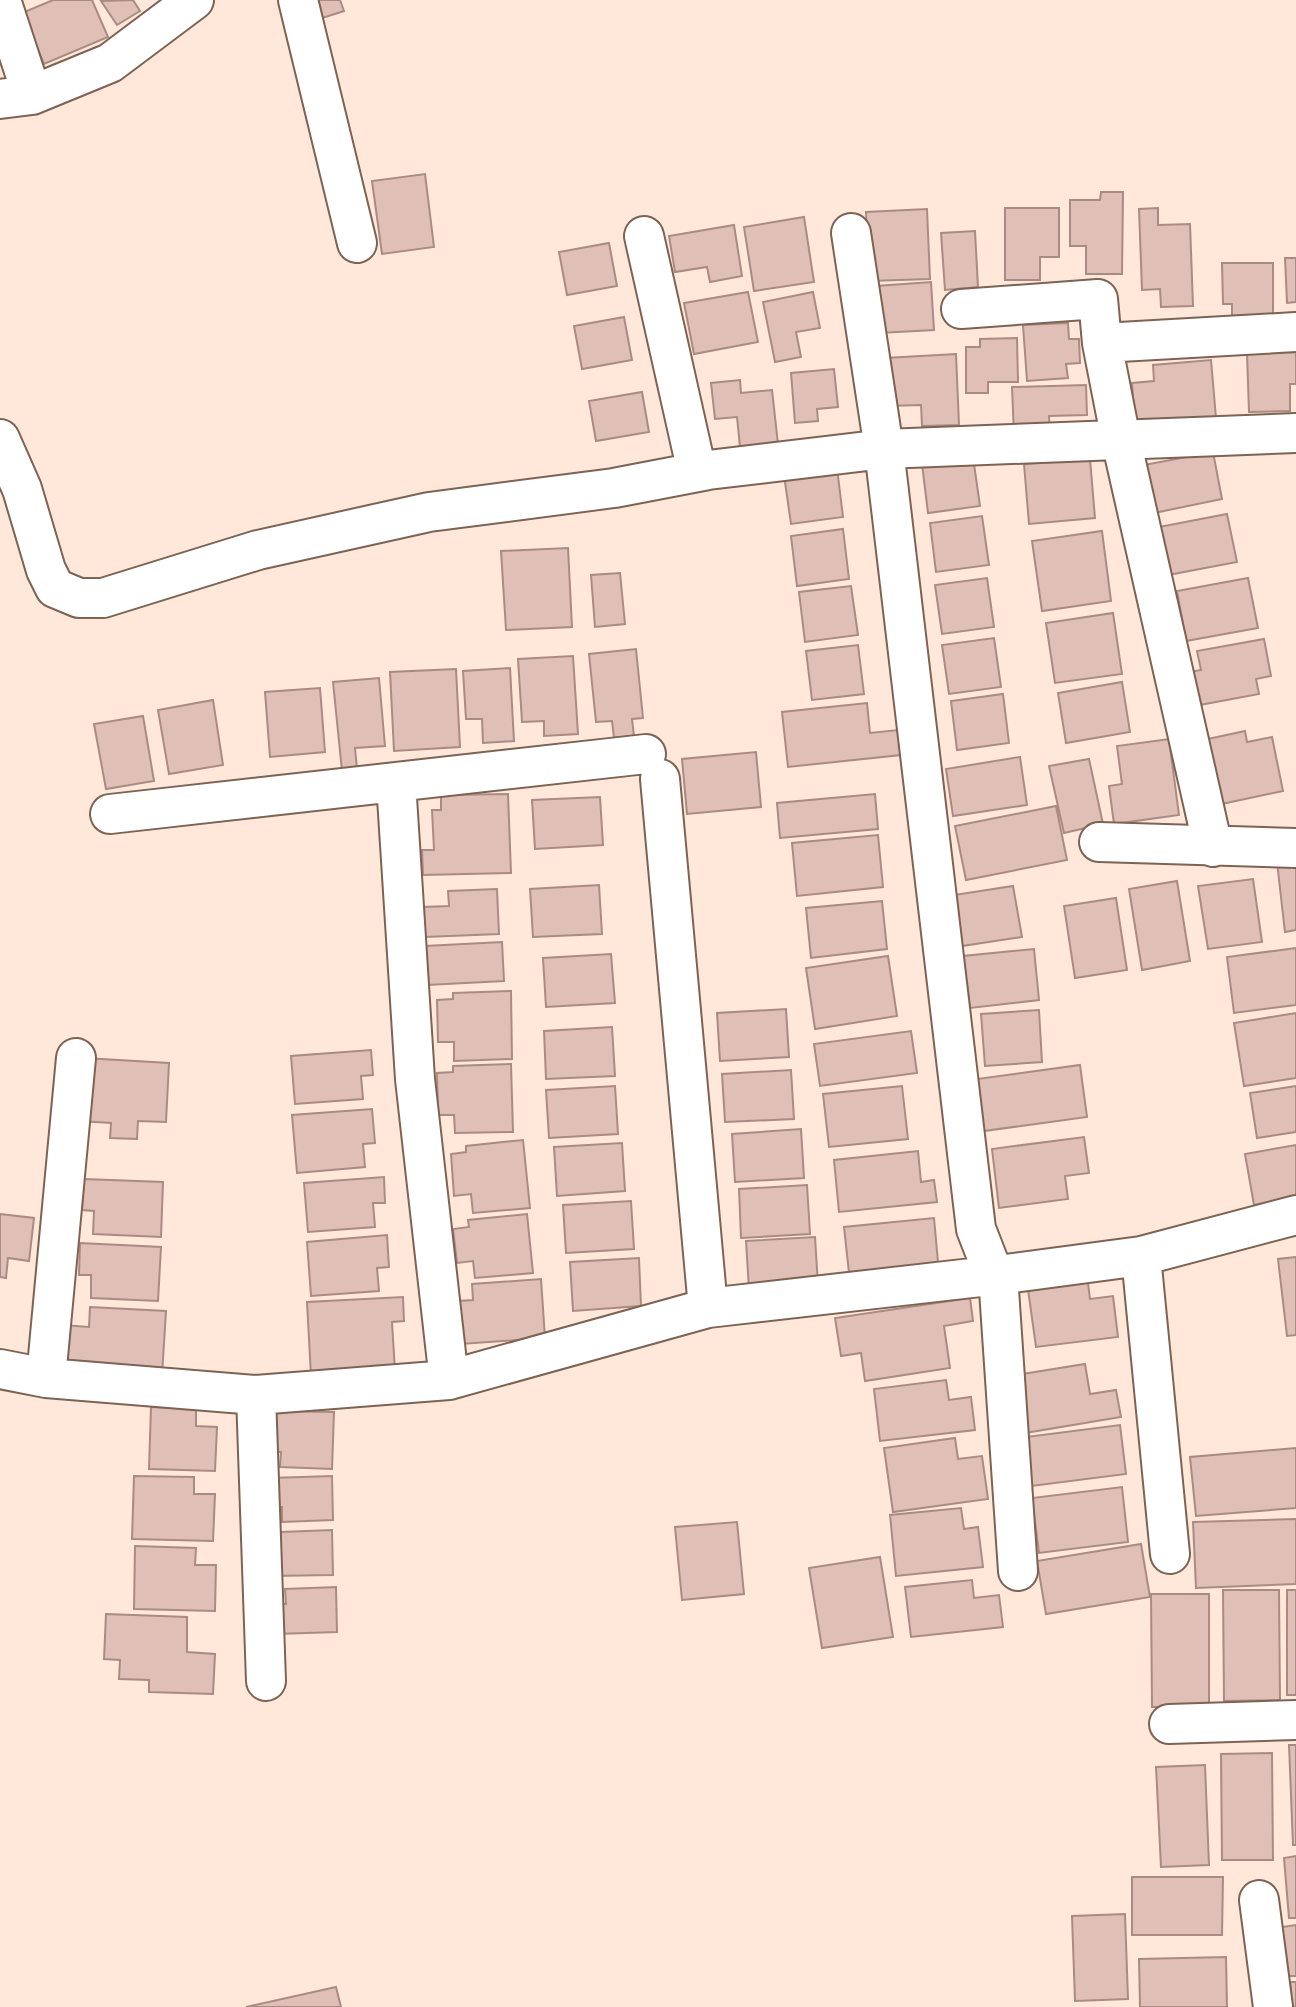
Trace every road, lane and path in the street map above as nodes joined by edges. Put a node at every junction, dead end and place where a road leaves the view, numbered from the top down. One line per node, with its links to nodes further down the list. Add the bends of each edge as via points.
1 (1, 0): 4 (street)
2 (194, 0): 4 (street, via 110,63)
3 (298, 0): 7 (street)
4 (16, 97)
5 (851, 233): 14 (street)
6 (644, 236): 15 (street)
7 (357, 243)
8 (961, 309): 10 (street, via 1098,299)
9 (1296, 332): 10 (street)
10 (1102, 343): 13 (street)
11 (1296, 433): 13 (street)
12 (0, 439): 15 (street, via 22,489 46,570 55,588 79,598 103,597 258,550 429,512 614,488)
13 (1121, 440): 14 (street); 19 (street)
14 (884, 449): 15 (street); 24 (street, via 976,1229)
15 (697, 472)
16 (396, 782): 17 (street); 25 (street, via 653,766); 28 (street, via 415,1079)
17 (110, 814)
18 (1099, 842): 19 (street)
19 (1213, 847): 20 (street)
20 (1296, 848)
21 (76, 1058): 27 (street)
22 (1296, 1215): 23 (street)
23 (1141, 1256): 24 (street); 30 (street)
24 (998, 1275): 25 (street); 31 (street)
25 (708, 1308): 28 (street)
26 (0, 1369): 27 (street)
27 (46, 1378): 29 (street)
28 (449, 1380): 29 (street)
29 (256, 1395): 32 (street)
30 (1170, 1555)
31 (1018, 1571)
32 (266, 1681)
33 (1296, 1720): 34 (street)
34 (1169, 1724)
35 (1259, 1900): 36 (street)
36 (1273, 2007)

